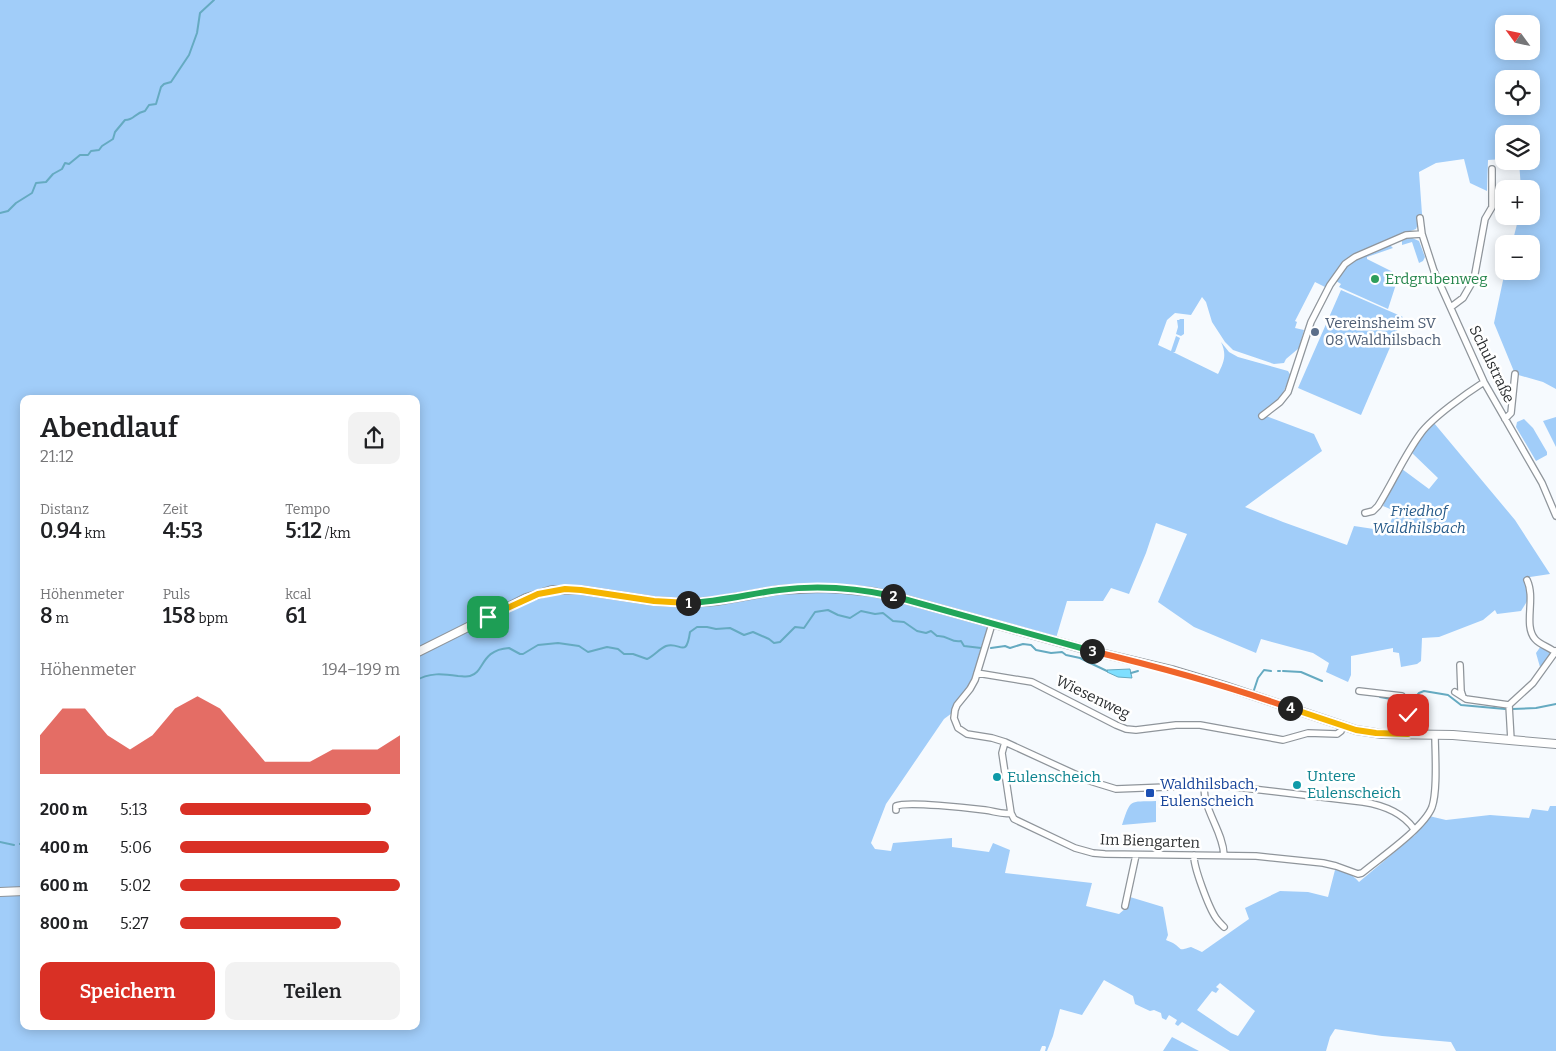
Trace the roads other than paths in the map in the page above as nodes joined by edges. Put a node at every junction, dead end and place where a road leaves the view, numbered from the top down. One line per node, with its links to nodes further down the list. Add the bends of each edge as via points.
1 (1492, 169): 4 (street, via 1492,208 1484,219 1474,279 1460,302)
2 (1420, 218): 3 (street, Schulstraße)
3 (1422, 234): 4 (street, Schulstraße, via 1434,271); 7 (street, via 1406,235 1355,257 1343,266 1311,322 1288,392)
4 (1451, 307): 6 (street, Schulstraße)
5 (1515, 374): 8 (street, via 1511,413)
6 (1484, 382): 8 (street, Schulstraße); 9 (street, via 1425,428 1378,506)
7 (1262, 416)
8 (1505, 419): 10 (street, Schulstraße, via 1542,483)
9 (1365, 513)
10 (1556, 516)
11 (1527, 580): 14 (street, via 1531,594 1531,632 1536,640)
12 (992, 624): 13 (street, via 904,599 842,589 786,589 689,603 565,589 526,598); 16 (street); 21 (street, via 1192,676)
13 (420, 652)
14 (1556, 652): 20 (street, via 1534,682)
15 (1460, 665): 19 (street)
16 (977, 673): 21 (street, Wiesenweg, via 1032,682 1128,729 1196,725 1283,740 1307,734 1337,734); 25 (street, via 972,687 955,710 956,724 968,735)
17 (1358, 692): 22 (street, via 1403,696 1407,707)
18 (1454, 692): 19 (street)
19 (1463, 697): 20 (street)
20 (1509, 705): 24 (street)
21 (1343, 726): 22 (street, via 1376,733)
22 (1408, 734): 23 (street)
23 (1435, 734): 24 (street); 30 (street, via 1433,803 1428,816)
24 (1511, 740): 26 (street)
25 (1005, 742): 27 (street, via 1109,788); 29 (street, via 1002,753)
26 (1556, 744)
27 (1204, 785): 30 (street, via 1368,802 1399,815); 33 (street, via 1204,795)
28 (896, 810): 29 (street, via 898,804 912,804)
29 (1012, 813): 31 (street, Im Biengarten, via 1016,821 1079,849 1098,854)
30 (1414, 829): 33 (street, Im Biengarten, via 1358,874 1323,864)
31 (1136, 855): 32 (street, Im Biengarten); 36 (street)
32 (1194, 855): 33 (street, Im Biengarten); 37 (street, via 1194,865 1213,913)
33 (1224, 855)
34 (20, 891): 35 (street)
35 (0, 892)
36 (1125, 906)
37 (1224, 927)

